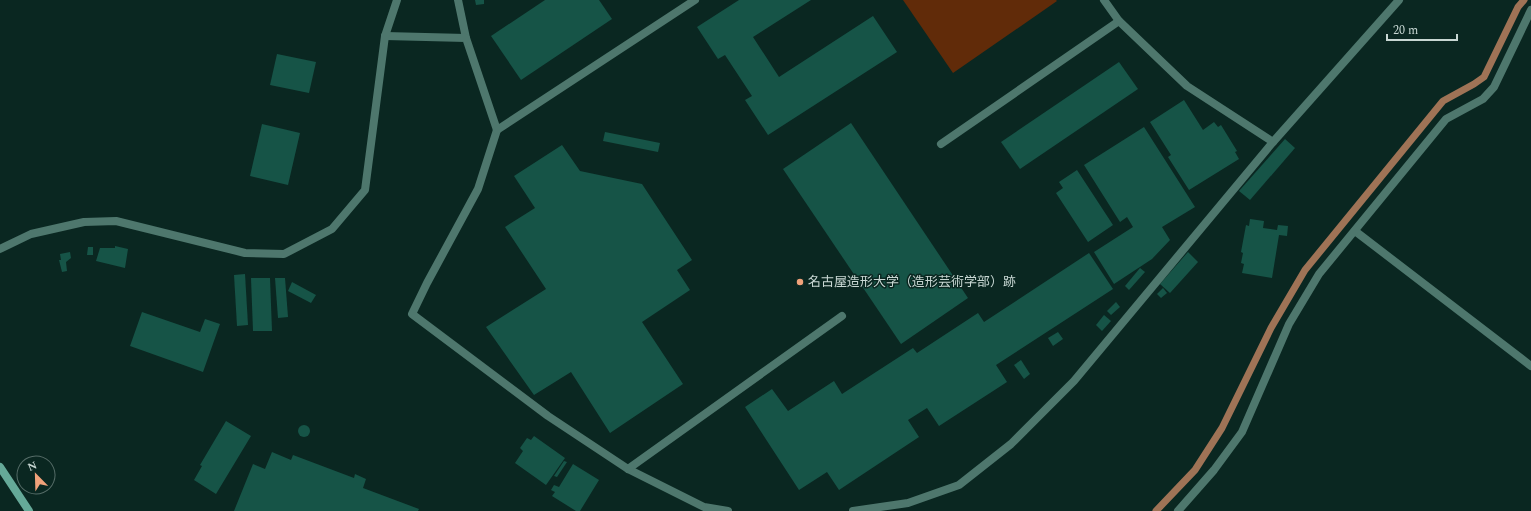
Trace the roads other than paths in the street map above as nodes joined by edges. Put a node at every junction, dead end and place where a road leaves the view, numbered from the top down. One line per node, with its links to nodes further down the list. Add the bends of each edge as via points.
1 (397, 0): 8 (street)
2 (458, 0): 9 (street)
3 (695, 0): 10 (street)
4 (1104, 0): 7 (street)
5 (1399, 0): 11 (street)
6 (1531, 10): 13 (street, via 1494,87 1483,99 1446,119)
7 (1119, 21): 11 (street, via 1187,86); 12 (street)
8 (385, 36): 9 (street); 14 (street, via 365,190 332,229 284,254 246,253 116,221 84,222 31,234)
9 (466, 38): 10 (street)
10 (497, 130): 18 (street, via 478,189 412,314 548,416)
11 (1273, 142): 21 (street, via 1074,381 1011,444 959,485 908,503)
12 (941, 144)
13 (1355, 231): 16 (street); 22 (street, via 1319,274 1289,324 1242,432 1214,470)
14 (0, 249)
15 (842, 316): 18 (street)
16 (1531, 366)
17 (0, 467): 19 (street)
18 (628, 469): 20 (street, via 704,507)
19 (29, 511)
20 (728, 511)
21 (852, 511)
22 (1178, 511)

